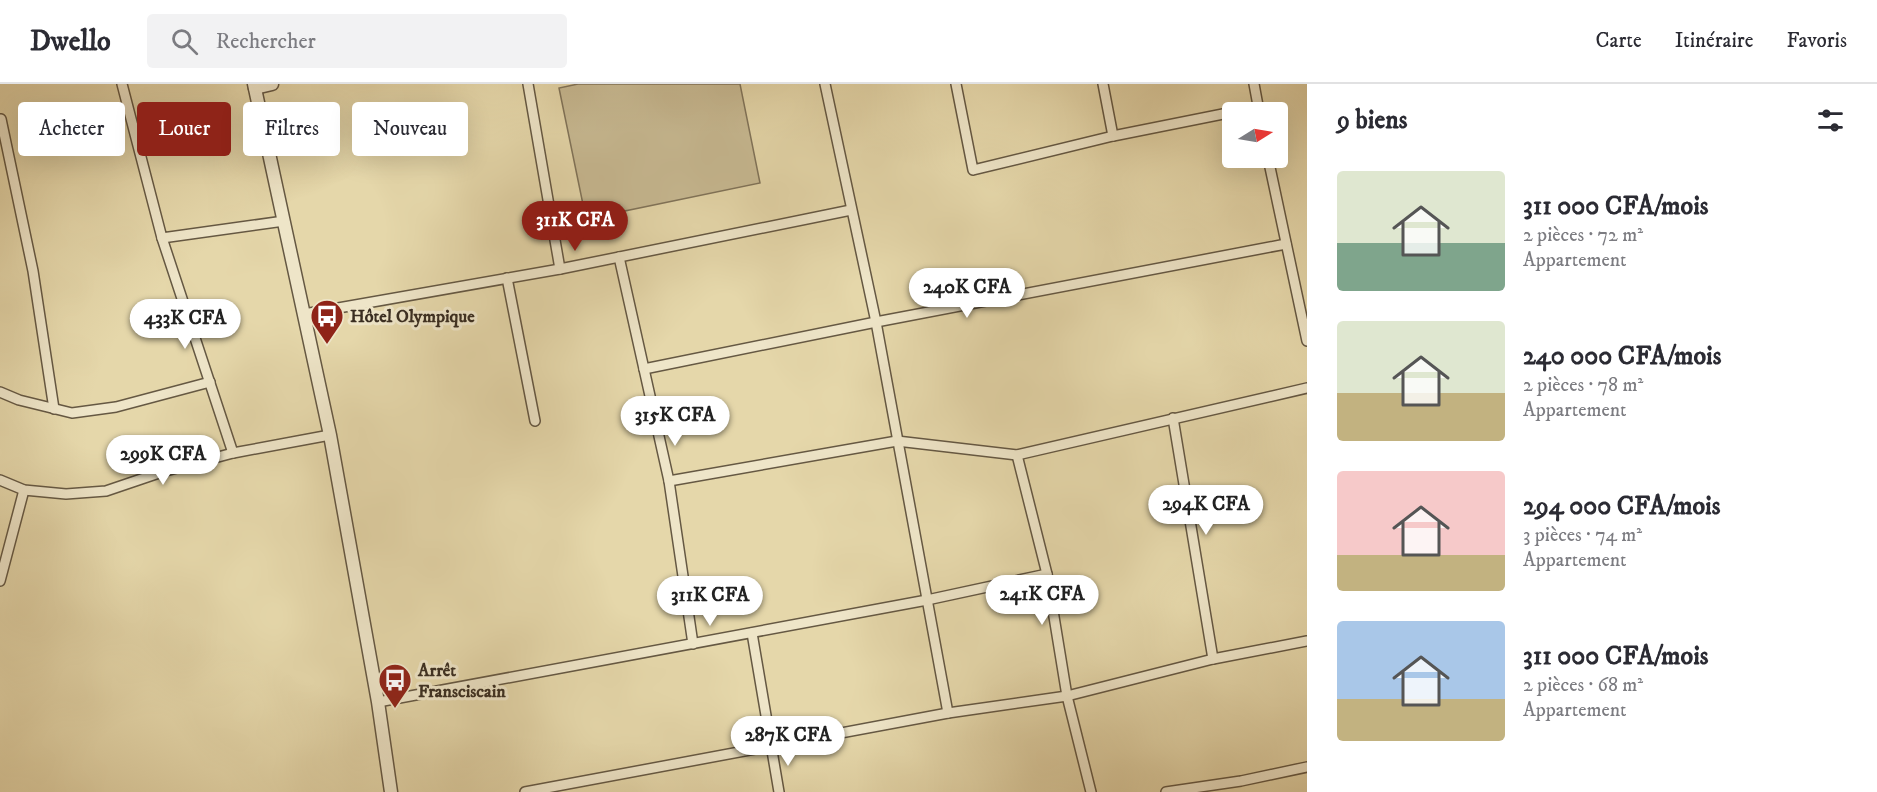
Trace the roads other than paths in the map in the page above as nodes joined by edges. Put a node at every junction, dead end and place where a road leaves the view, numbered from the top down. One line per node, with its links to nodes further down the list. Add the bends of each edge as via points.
1 (122, 84): 16 (street)
2 (272, 84): 8 (street)
3 (528, 84): 19 (street)
4 (825, 84): 14 (street)
5 (956, 84): 12 (street, via 973,170)
6 (1103, 84): 12 (street)
7 (1254, 84): 9 (street)
8 (255, 86): 15 (street)
9 (1257, 102)
10 (1222, 117): 12 (street)
11 (0, 118): 28 (street, via 33,271)
12 (1113, 136)
13 (1271, 168): 17 (street)
14 (851, 210): 18 (street); 22 (street)
15 (284, 222): 16 (street); 21 (street)
16 (162, 238): 25 (street)
17 (1286, 244): 22 (street); 23 (street)
18 (619, 257): 19 (street); 24 (street)
19 (560, 269): 20 (street)
20 (507, 278): 21 (street); 30 (street)
21 (304, 314): 31 (street)
22 (876, 322): 24 (street); 32 (street)
23 (1307, 341)
24 (644, 369): 36 (street)
25 (210, 382): 28 (street, via 116,407 72,413); 33 (street)
26 (1307, 388): 29 (street)
27 (0, 392): 28 (street)
28 (54, 409)
29 (1173, 418): 34 (street); 44 (street)
30 (535, 421)
31 (330, 435): 33 (street); 46 (street)
32 (897, 441): 34 (street); 36 (street); 40 (street)
33 (233, 453): 37 (street, via 106,491 66,494)
34 (1017, 455): 38 (street)
35 (0, 480): 37 (street)
36 (669, 481): 43 (street)
37 (24, 490): 39 (street)
38 (1047, 573): 40 (street); 45 (street)
39 (0, 581)
40 (927, 600): 41 (street); 47 (street)
41 (752, 633): 43 (street); 48 (street)
42 (1307, 641): 44 (street)
43 (693, 644): 46 (street)
44 (1213, 659): 45 (street)
45 (1067, 696): 47 (street); 54 (street)
46 (378, 702): 51 (street)
47 (948, 713): 48 (street)
48 (771, 748): 52 (street); 53 (street)
49 (1307, 767): 50 (street)
50 (1241, 781): 55 (street); 56 (street)
51 (391, 792)
52 (527, 792)
53 (779, 792)
54 (1091, 792)
55 (1166, 792)
56 (1243, 792)

